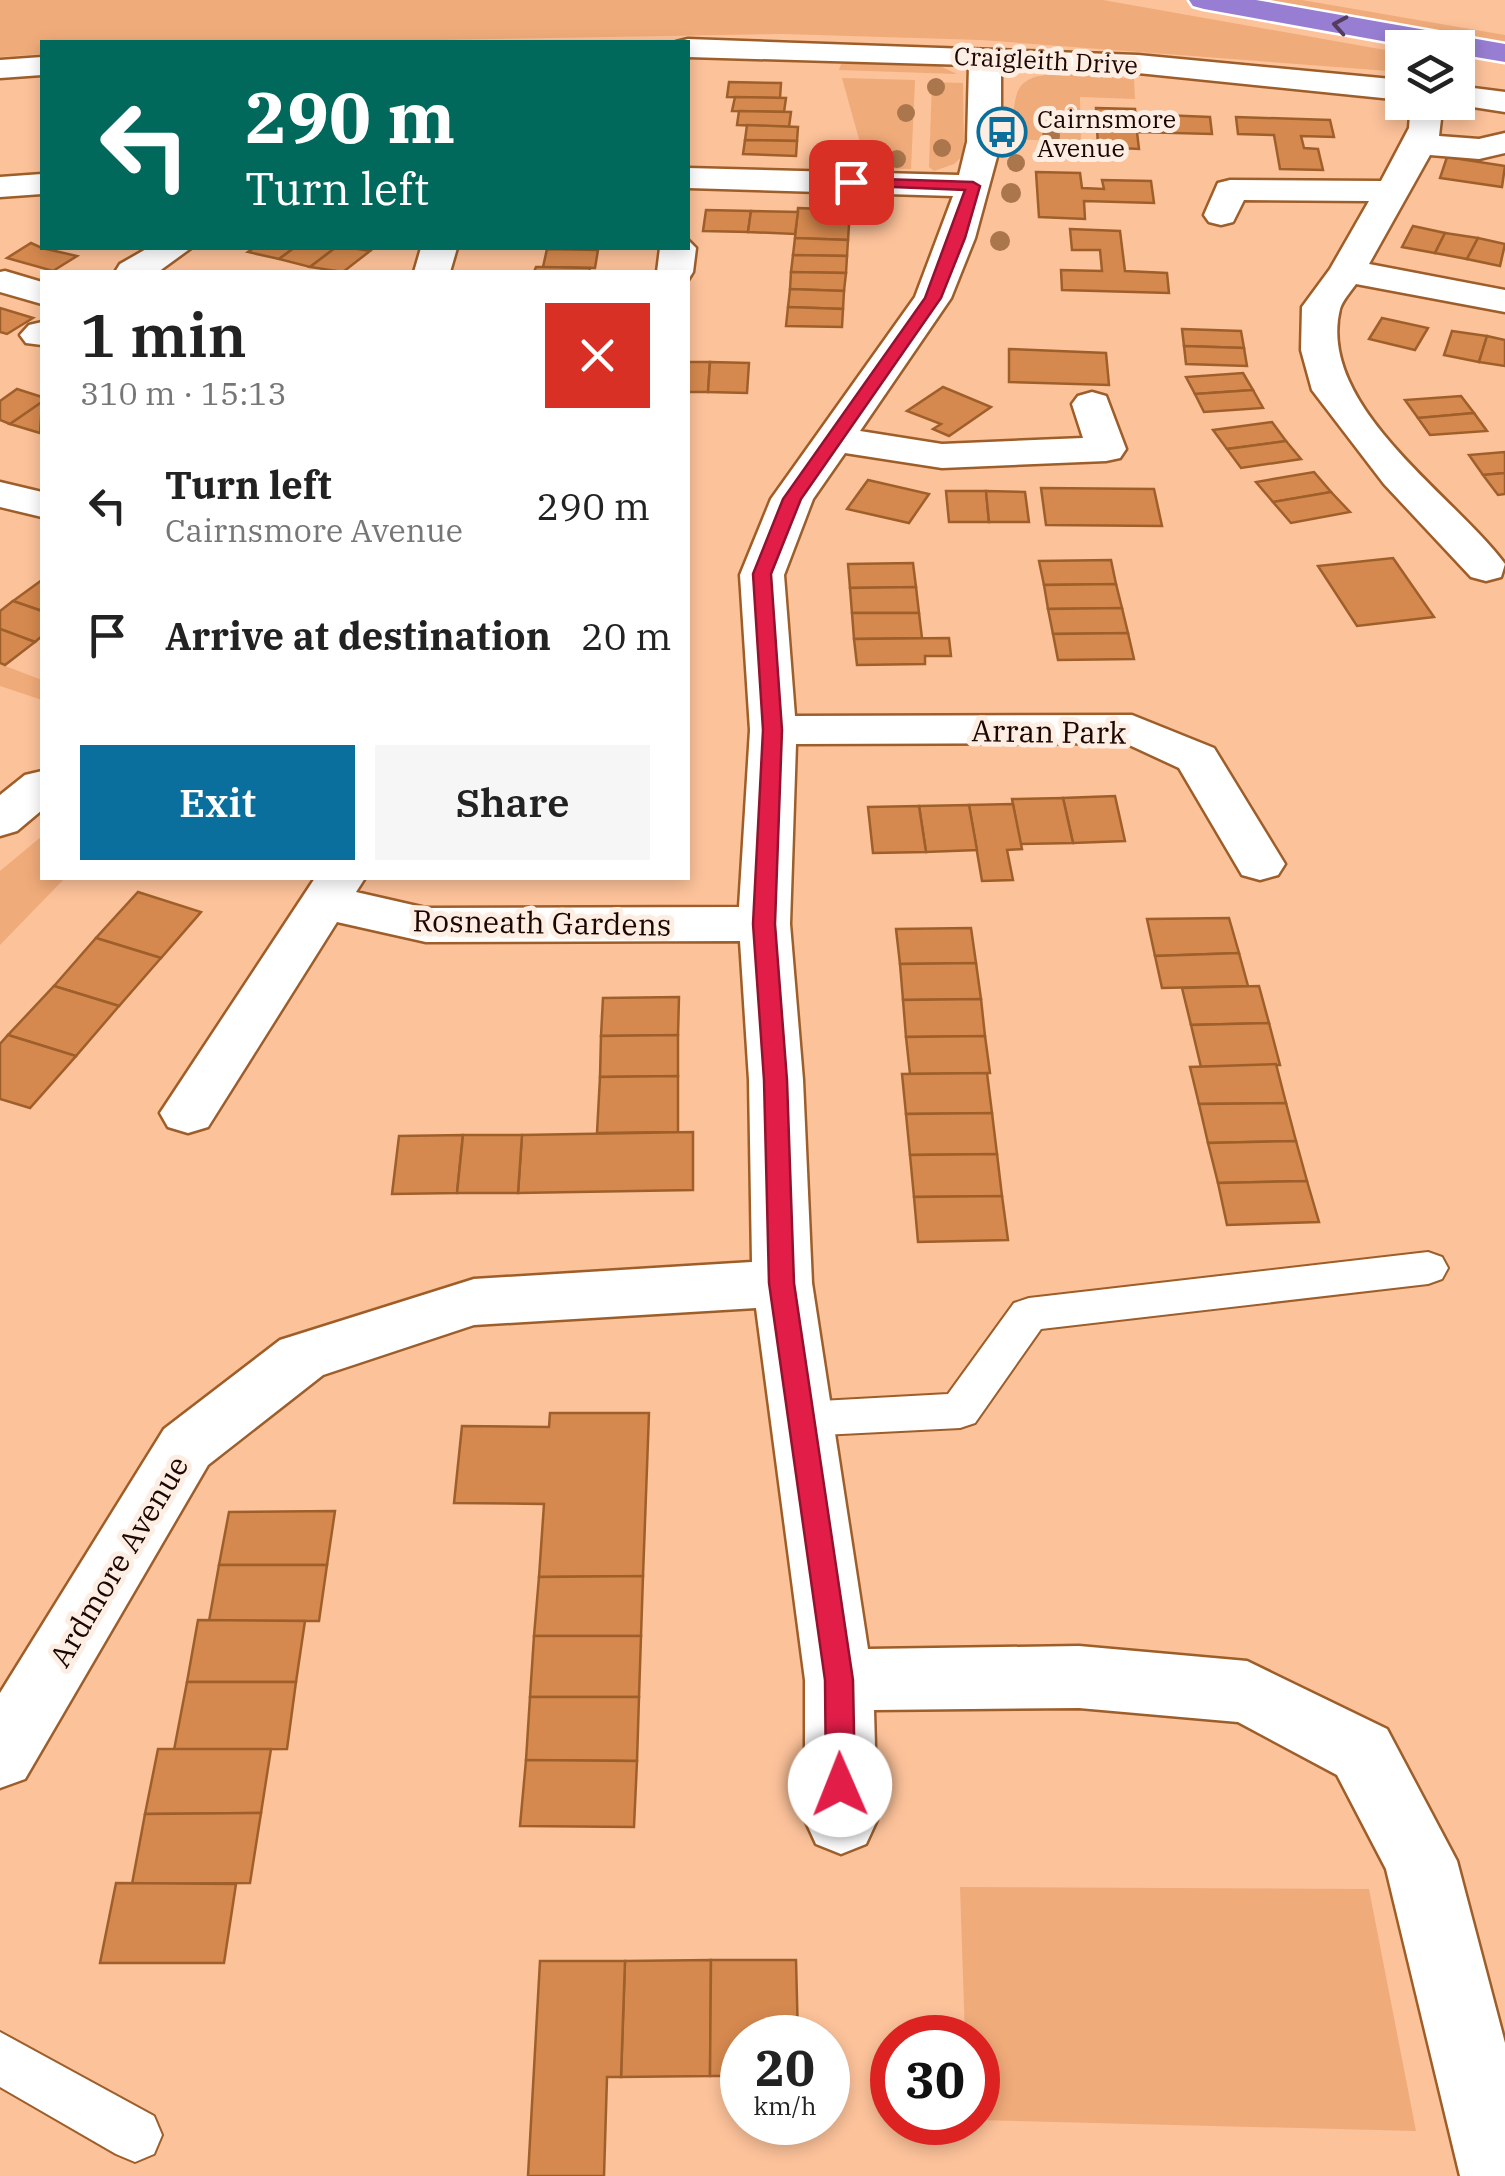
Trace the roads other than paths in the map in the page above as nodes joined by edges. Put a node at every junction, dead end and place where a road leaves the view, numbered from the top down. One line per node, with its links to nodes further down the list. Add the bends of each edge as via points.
1 (1204, 0): 5 (highway, one-way to 1)
2 (1362, 0): 3 (highway)
3 (1505, 23)
4 (690, 48): 6 (street, Craigleith Drive)
5 (1505, 54)
6 (985, 56): 9 (street, Craigleith Drive); 17 (street, via 984,142)
7 (40, 66): 8 (street)
8 (0, 69)
9 (1385, 88)
10 (1475, 98): 11 (street)
11 (1505, 102)
12 (1426, 120): 14 (street)
13 (1505, 142): 14 (street, via 1479,149)
14 (1419, 144): 19 (street)
15 (690, 178): 17 (street)
16 (40, 184): 18 (street)
17 (973, 186): 28 (street, via 933,298)
18 (0, 188)
19 (1392, 191): 20 (street, via 1230,190); 23 (street)
20 (1221, 215)
21 (171, 250): 22 (street)
22 (146, 270)
23 (1347, 271): 26 (street); 31 (street, via 1321,307 1320,350 1331,390 1398,475)
24 (5, 282): 25 (street)
25 (40, 292)
26 (1505, 301)
27 (1092, 404): 28 (street, via 1106,450 942,456)
28 (834, 440): 32 (street, via 792,499 762,574)
29 (0, 494): 30 (street)
30 (40, 504)
31 (1486, 568)
32 (772, 730): 35 (street, Arran Park, via 1132,728 1196,758); 37 (street)
33 (40, 788): 34 (street)
34 (0, 820)
35 (1260, 864)
36 (331, 890): 37 (street, Rosneath Gardens, via 426,925); 38 (street, Rosneath Gardens)
37 (764, 924): 40 (street)
38 (188, 1113)
39 (1428, 1268): 41 (lane, via 1029,1314 960,1411)
40 (782, 1283): 41 (street); 43 (street, Ardmore Avenue, via 474,1302 302,1357 186,1447)
41 (802, 1420): 42 (street)
42 (839, 1680): 44 (street); 47 (street, via 1078,1676 1247,1692 1362,1752 1421,1861)
43 (0, 1756)
44 (840, 1820)
45 (0, 2058): 46 (lane)
46 (136, 2136)
47 (1500, 2176)

